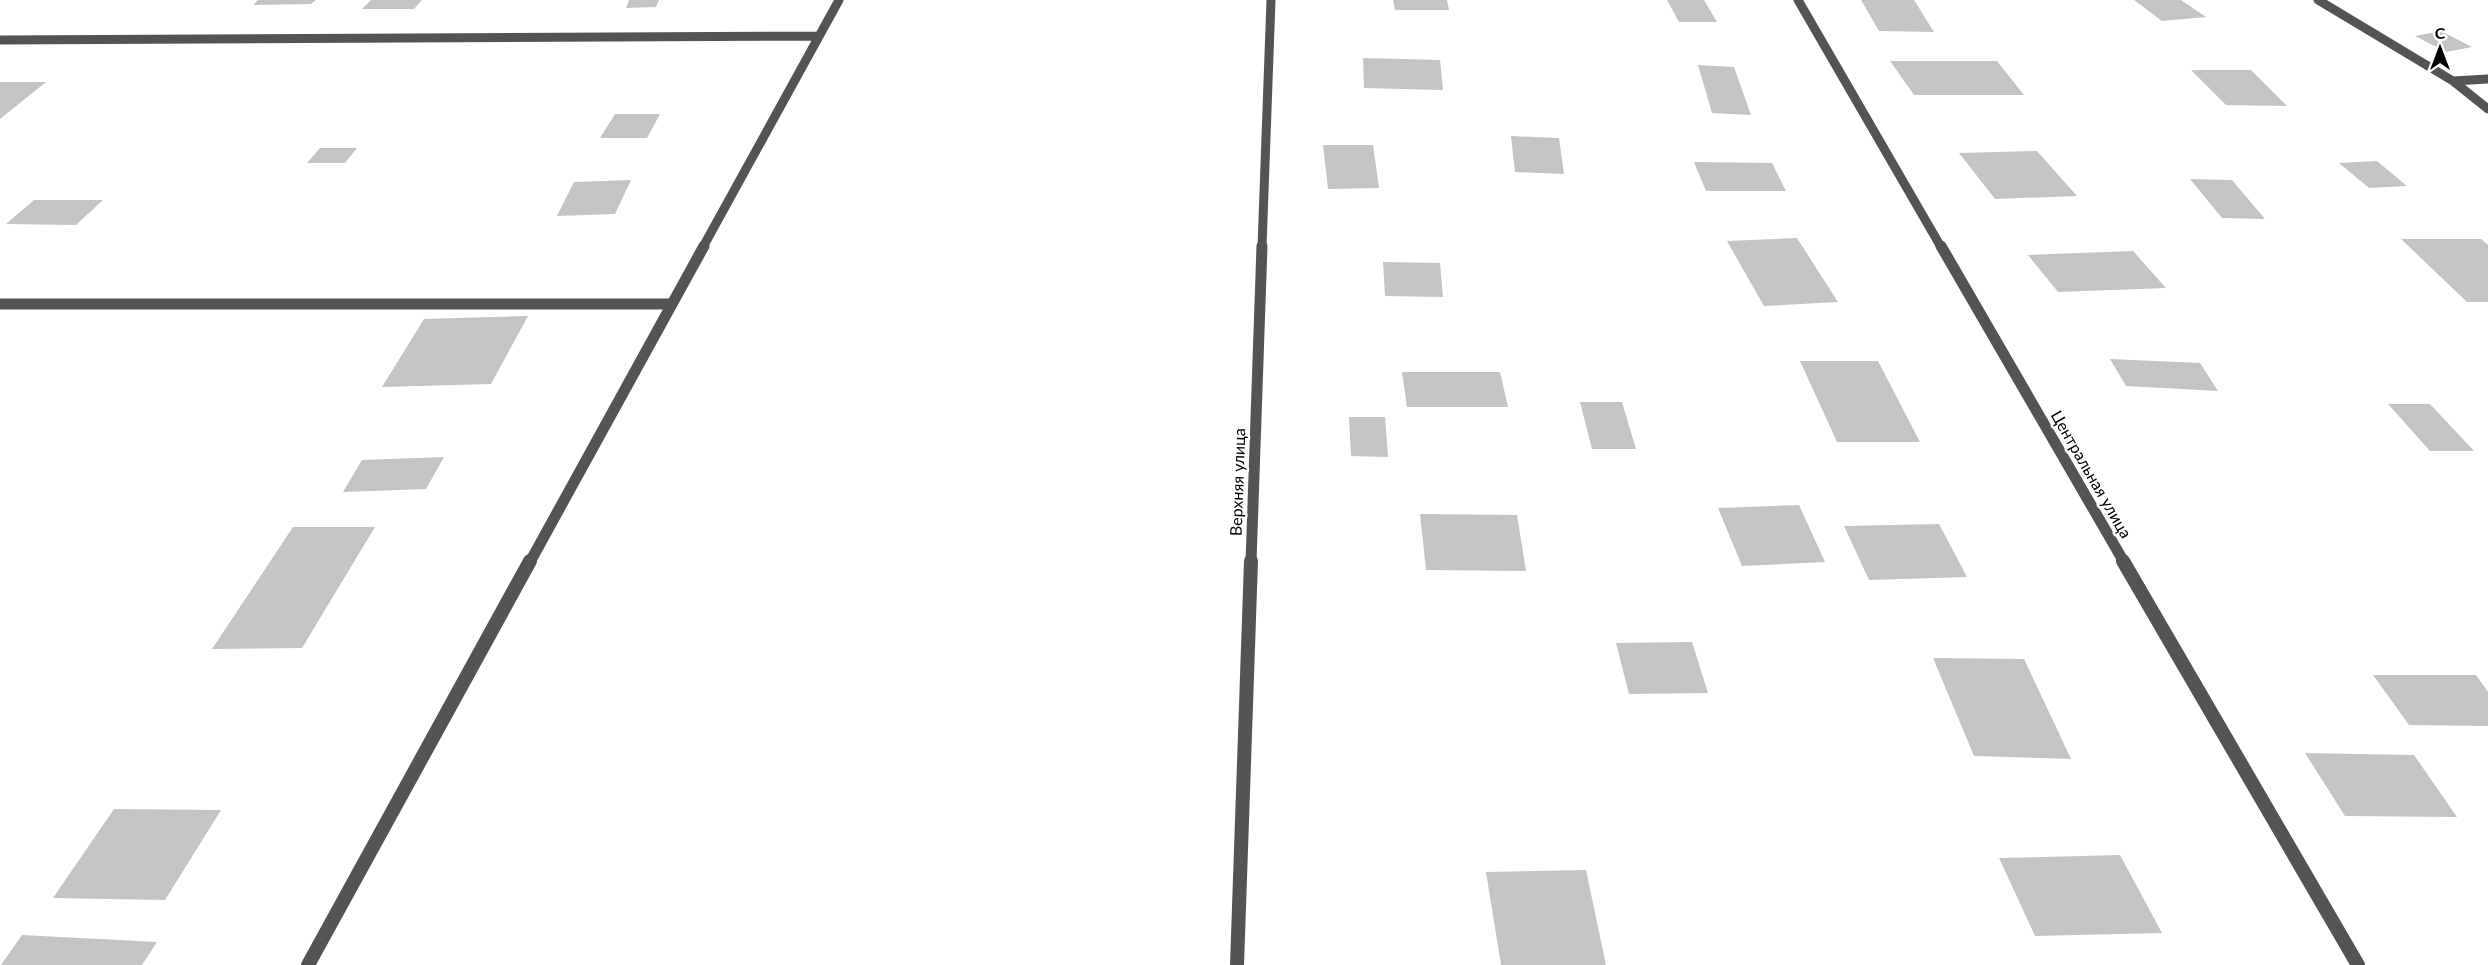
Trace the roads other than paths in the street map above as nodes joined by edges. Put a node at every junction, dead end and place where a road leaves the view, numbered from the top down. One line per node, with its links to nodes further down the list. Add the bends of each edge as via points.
1 (839, 0): 5 (street)
2 (1271, 0): 13 (street, Верхняя улица)
3 (1798, 0): 14 (street, Центральная улица)
4 (2318, 0): 8 (street)
5 (819, 36): 6 (street); 11 (street)
6 (0, 40)
7 (2488, 79): 8 (street)
8 (2453, 81): 9 (street)
9 (2488, 110)
10 (0, 304): 11 (street)
11 (671, 304): 12 (street)
12 (308, 965)
13 (1237, 965)
14 (2358, 965)

